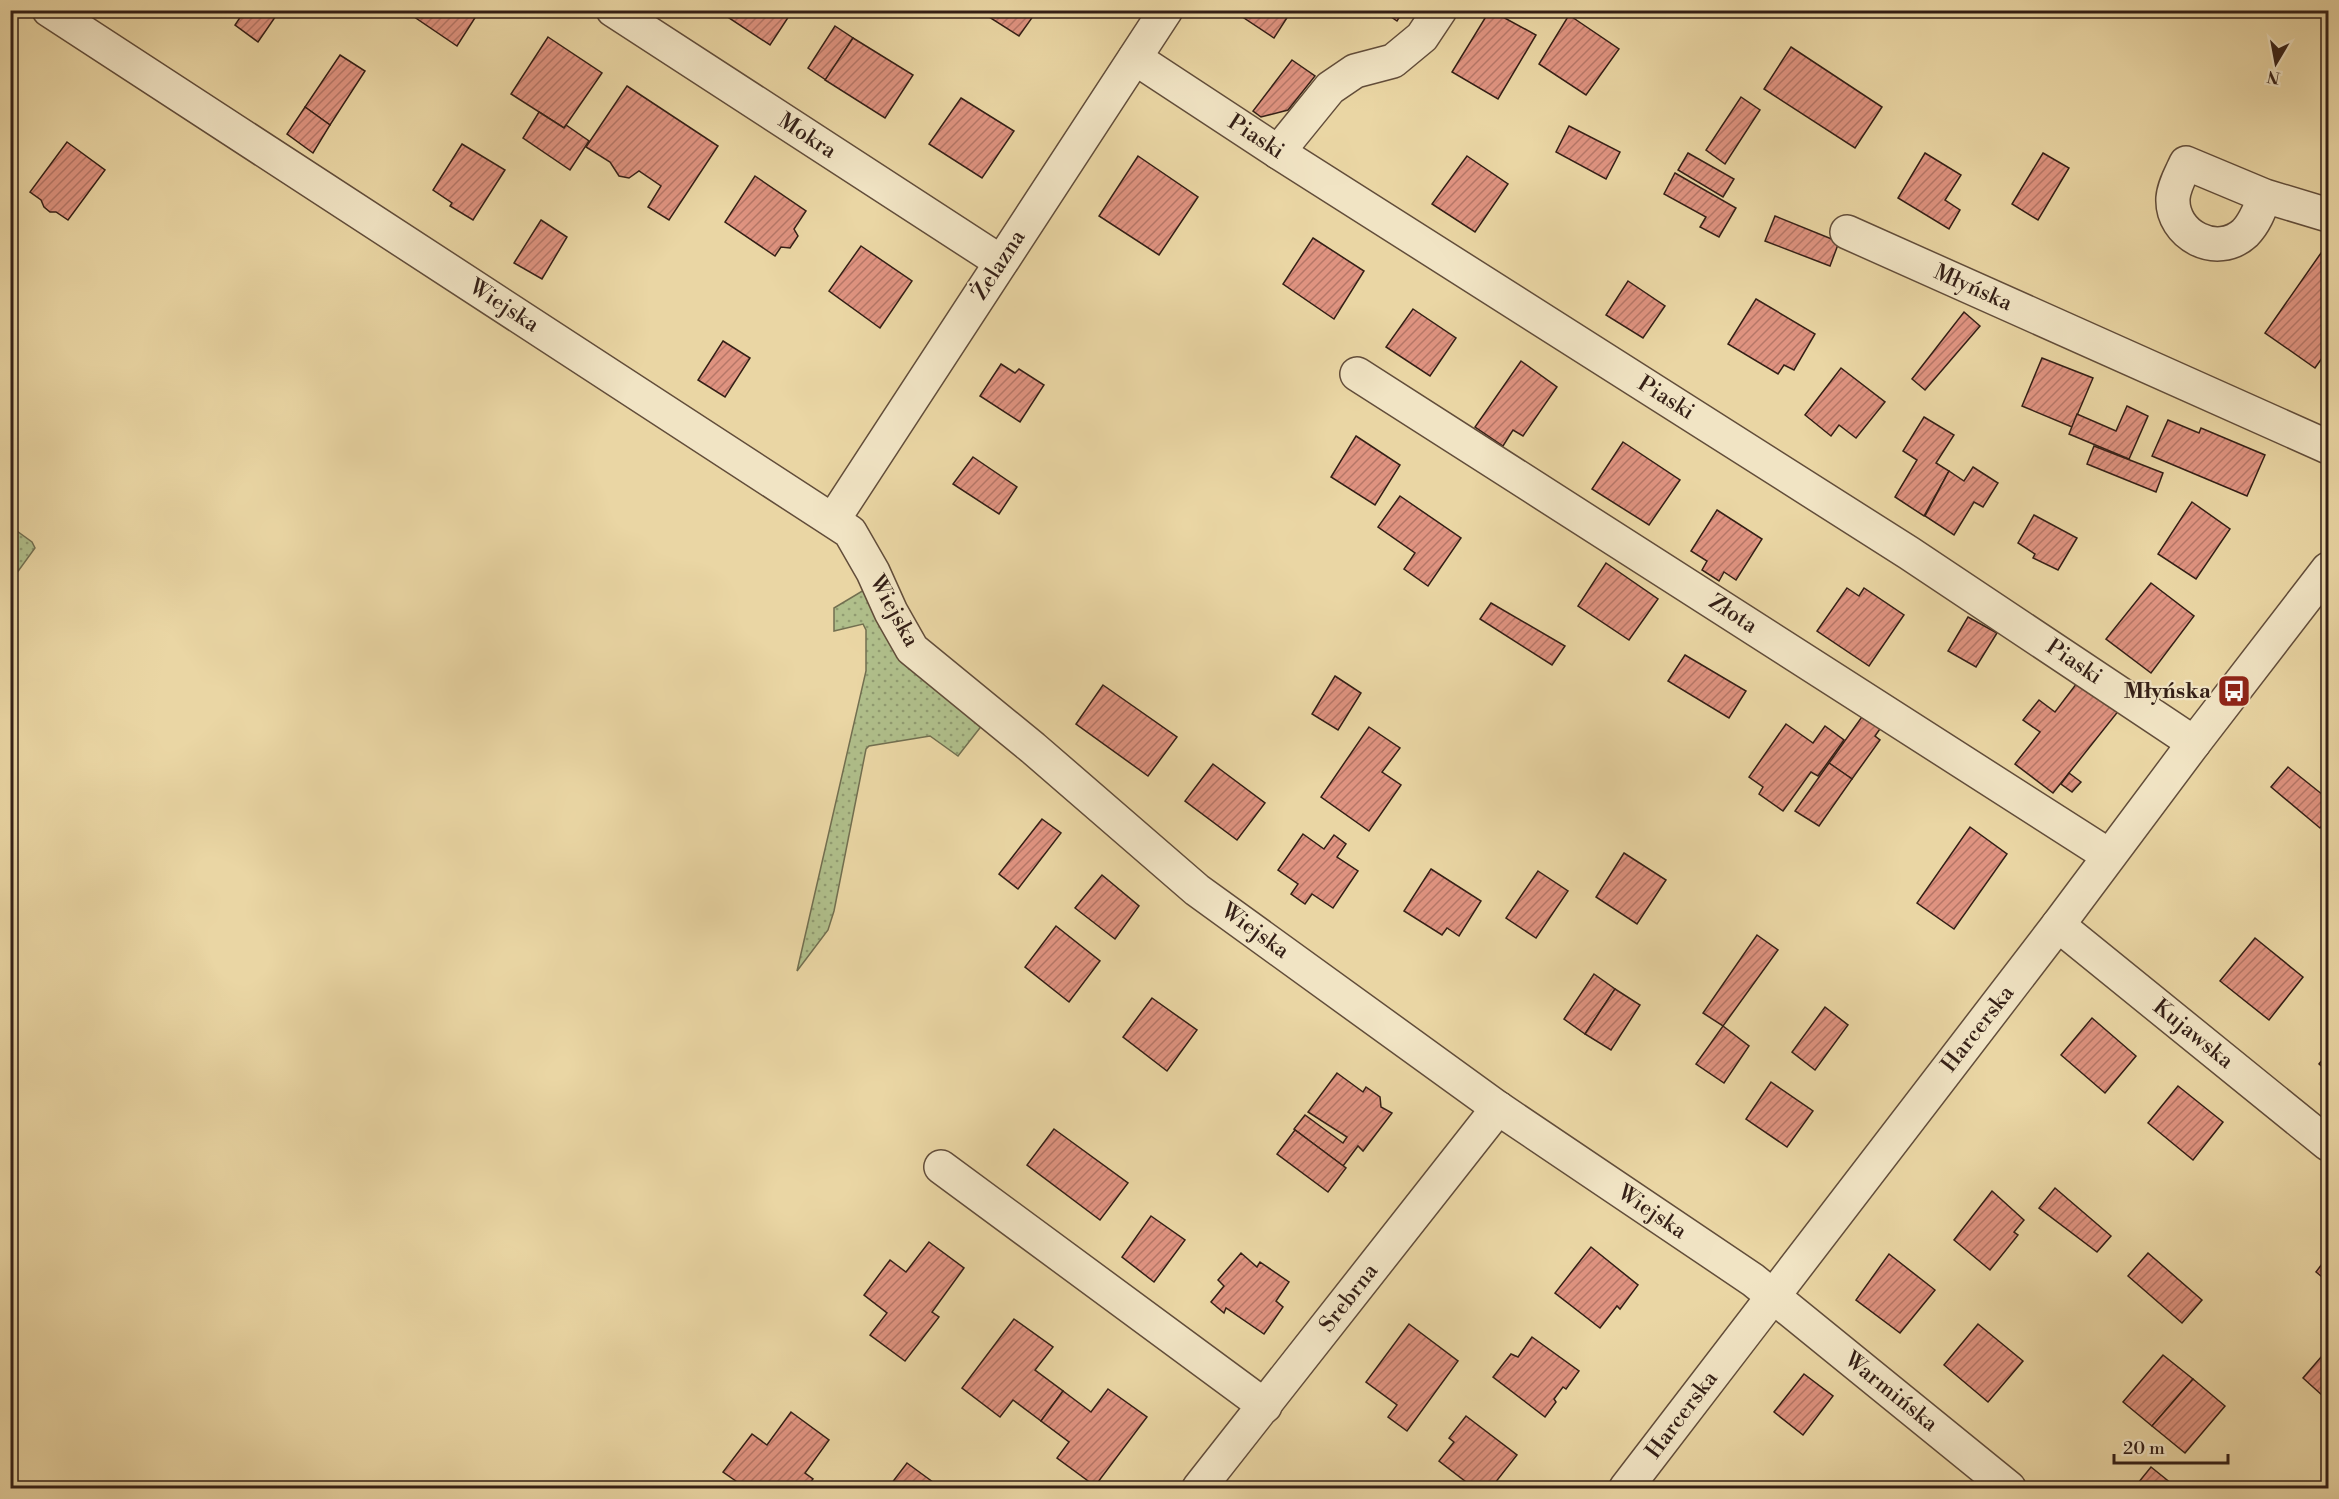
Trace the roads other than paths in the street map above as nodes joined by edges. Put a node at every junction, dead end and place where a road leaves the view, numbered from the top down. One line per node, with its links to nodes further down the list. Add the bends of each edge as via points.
1 (49, 10): 13 (street, Wiejska)
2 (614, 10): 10 (street, Mokra)
3 (1166, 10): 5 (street, Żelazna)
4 (1440, 10): 6 (street, via 1422,37 1393,61 1354,71 1330,88)
5 (1135, 58): 6 (street, Piaski); 10 (street, Żelazna)
6 (1278, 152): 15 (street, Piaski, via 1909,553)
7 (2265, 196): 8 (street)
8 (2328, 215)
9 (1847, 231): 12 (street, Młyńska)
10 (1001, 262): 13 (street, Żelazna)
11 (1357, 374): 16 (street, Złota)
12 (2328, 447)
13 (833, 520): 18 (street, Wiejska, via 850,532 860,548 912,649 1034,748 1197,890)
14 (2328, 569): 15 (street, Harcerska)
15 (2193, 743): 16 (street, Harcerska)
16 (2108, 855): 17 (street, Harcerska)
17 (2058, 925): 19 (street, Kujawska); 21 (street, Harcerska)
18 (1498, 1108): 21 (street, Wiejska); 22 (street, Srebrna)
19 (2328, 1144)
20 (941, 1167): 22 (street)
21 (1773, 1295): 24 (street, Harcerska); 25 (street, Warmińska)
22 (1265, 1406): 23 (street, Srebrna)
23 (1200, 1488)
24 (1626, 1488)
25 (2009, 1488)

